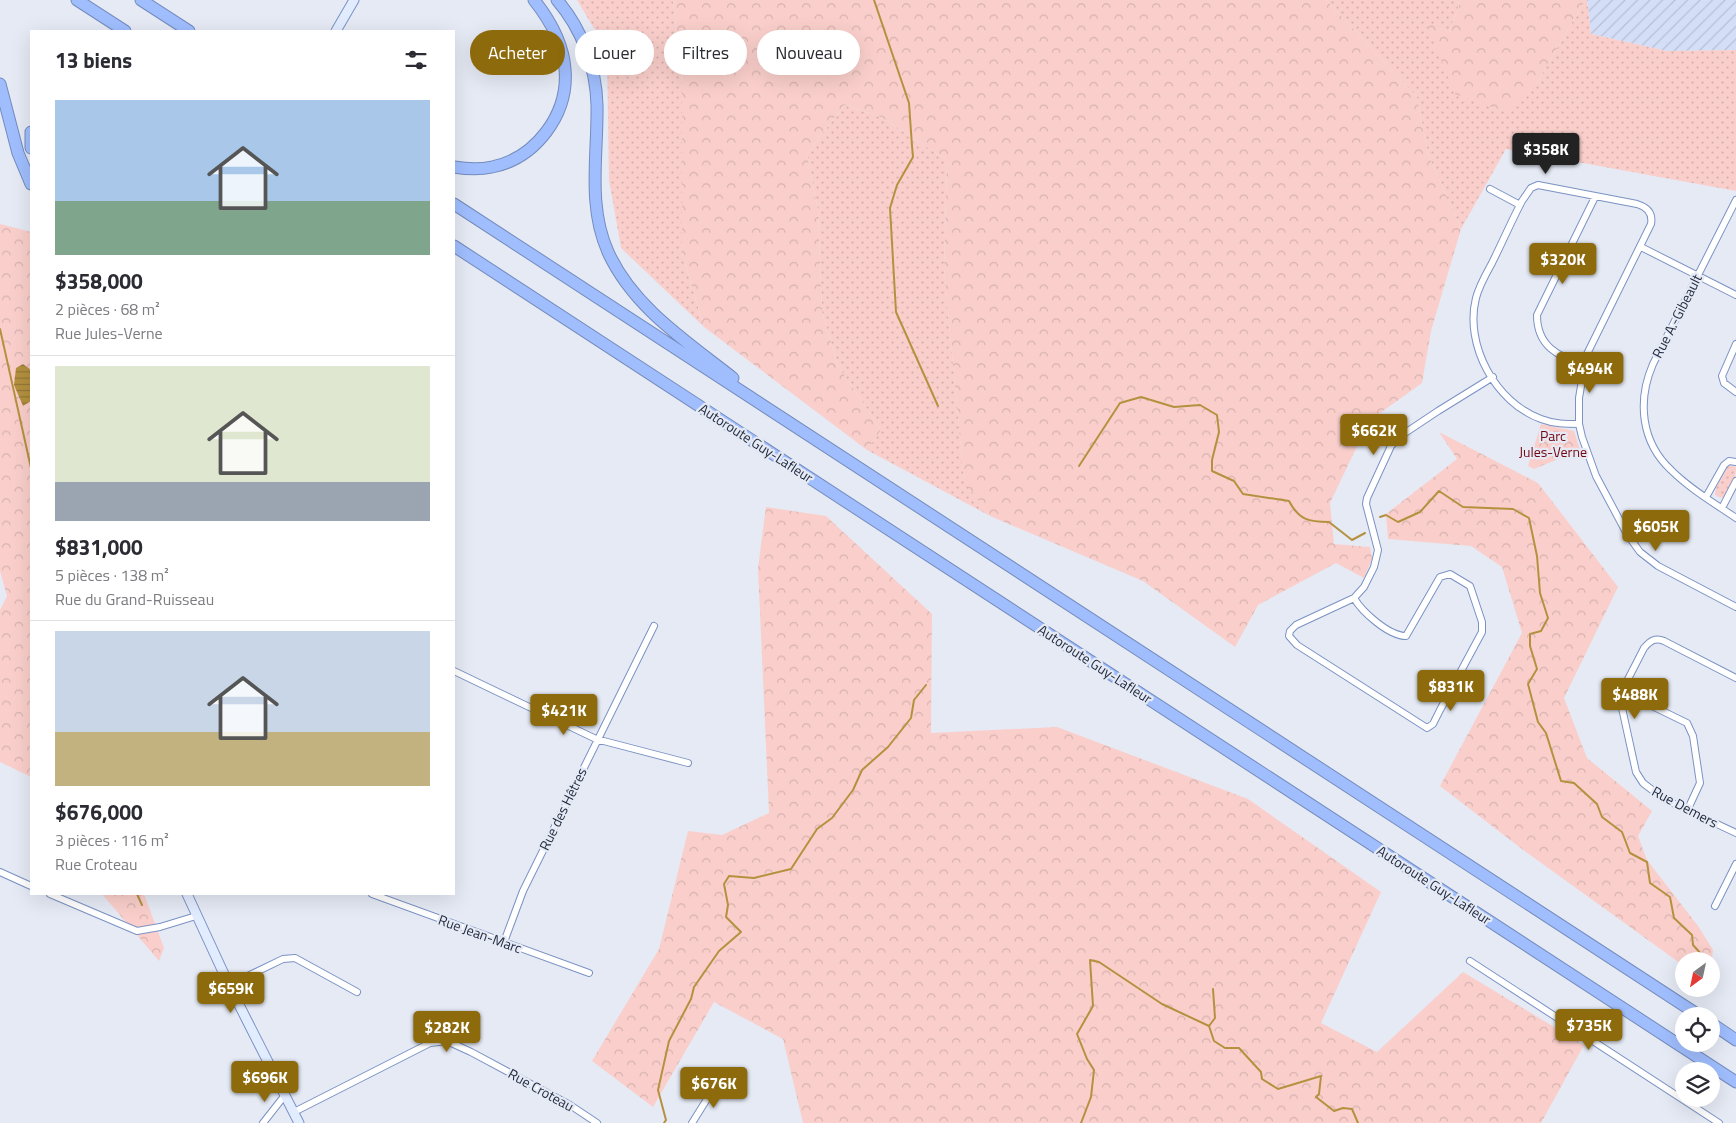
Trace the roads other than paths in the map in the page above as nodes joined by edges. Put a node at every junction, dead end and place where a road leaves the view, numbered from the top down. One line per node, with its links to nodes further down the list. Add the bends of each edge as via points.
1 (77, 0): 6 (highway)
2 (141, 0): 7 (highway)
3 (352, 0): 8 (main road)
4 (534, 0): 10 (highway, via 555,32 564,62 564,87 555,118 537,142 514,159 487,168)
5 (557, 0): 26 (highway, via 580,34 594,76 597,106 596,205 602,236 616,266 633,292 661,320)
6 (123, 30)
7 (187, 30)
8 (336, 30)
9 (0, 84): 11 (highway, via 18,153)
10 (455, 167)
11 (30, 182)
12 (1490, 189): 16 (street)
13 (1595, 197): 16 (street, via 1538,185 1531,188); 17 (street, via 1648,209 1651,224); 22 (street, via 1537,315 1541,333 1551,349 1563,358)
14 (1736, 200): 19 (street, Rue A.-Gibeault)
15 (455, 205): 26 (highway)
16 (1520, 205): 23 (street, via 1479,290 1475,305 1476,340)
17 (1640, 246): 19 (street); 22 (street, via 1593,339)
18 (455, 247): 58 (highway, Autoroute Guy-Lafleur)
19 (1698, 276): 20 (street); 29 (street, Rue A.-Gibeault, via 1648,374 1643,414 1651,443 1662,460 1677,476)
20 (1736, 295)
21 (1736, 344): 24 (street, via 1722,376 1724,383)
22 (1584, 364): 25 (street)
23 (1492, 377): 25 (street, via 1514,404 1531,415 1550,422); 32 (street, via 1438,410 1391,446 1366,504 1378,550 1374,567)
24 (1736, 392)
25 (1579, 424): 33 (street, via 1596,476 1636,547 1658,566)
26 (793, 425): 55 (highway)
27 (1736, 462): 29 (street, via 1729,461 1724,465)
28 (1736, 481): 30 (street)
29 (1706, 497): 30 (street, Rue A.-Gibeault)
30 (1722, 508): 31 (street, Rue A.-Gibeault)
31 (1736, 518)
32 (1354, 598): 32 (street, via 1296,625 1289,636 1297,645 1427,728 1433,724 1482,632 1482,622 1470,586 1450,574 1440,577 1406,636 1398,636 1382,625 1359,607)
33 (1736, 607)
34 (654, 626): 38 (street, Rue des Hêtres)
35 (455, 671): 38 (street)
36 (1736, 678): 37 (street, Rue Demers, via 1655,639 1644,648 1625,685)
37 (1623, 698): 40 (street, Rue Demers, via 1622,708 1636,772 1652,792); 40 (street, via 1646,703 1687,723 1693,736 1700,783)
38 (596, 740): 39 (street); 50 (street, Rue des Hêtres, via 523,892)
39 (688, 763)
40 (1687, 811): 41 (street, Rue Demers)
41 (1736, 833)
42 (1736, 864): 48 (street)
43 (0, 872): 44 (street)
44 (30, 886)
45 (52, 895): 49 (street, via 136,930 160,927)
46 (187, 895): 49 (main road)
47 (375, 895): 50 (street, Rue Jean-Marc)
48 (1715, 906)
49 (196, 916): 53 (main road)
50 (504, 942): 52 (street, Rue Jean-Marc)
51 (1470, 961): 66 (street)
52 (589, 973)
53 (230, 985): 54 (street, via 283,958 295,958); 60 (main road)
54 (357, 992)
55 (1686, 1007)
56 (1720, 1030): 57 (highway)
57 (1736, 1040)
58 (1736, 1082)
59 (717, 1084): 65 (street)
60 (285, 1095): 61 (main road); 62 (street)
61 (294, 1112): 63 (main road); 64 (street, Rue Croteau, via 430,1043 447,1041 570,1105)
62 (264, 1123)
63 (300, 1123)
64 (597, 1123)
65 (692, 1123)
66 (1718, 1123)

